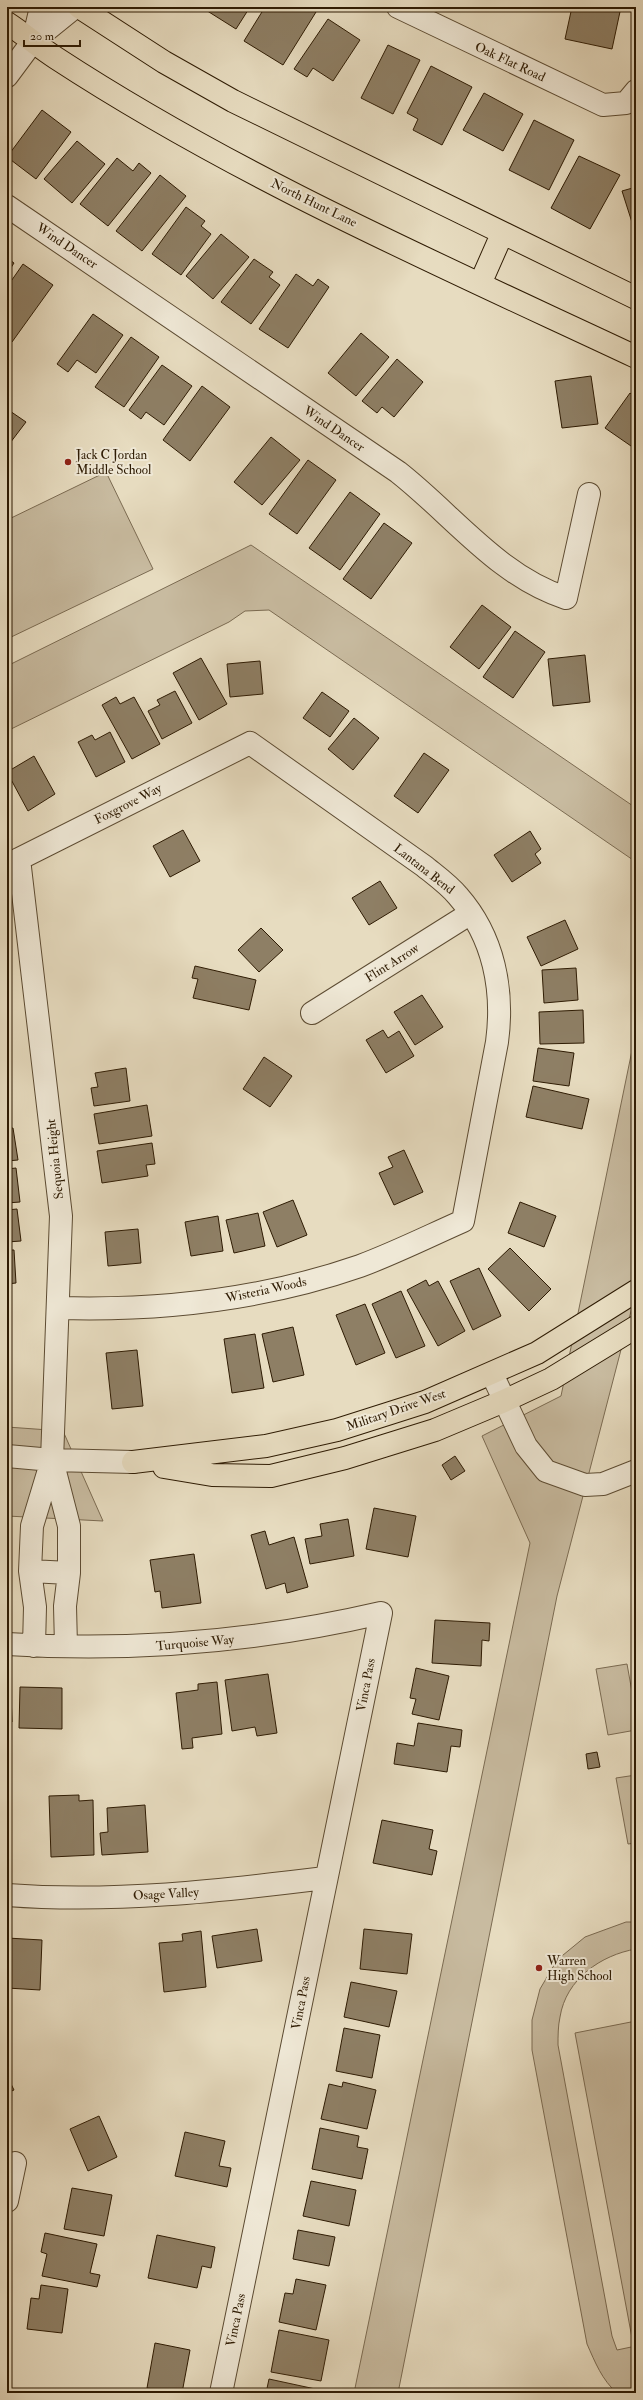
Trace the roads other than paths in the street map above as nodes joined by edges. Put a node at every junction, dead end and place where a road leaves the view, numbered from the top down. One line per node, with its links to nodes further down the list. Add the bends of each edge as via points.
1 (41, 7): 6 (street)
2 (75, 7): 6 (street)
3 (79, 7): 10 (main road, via 164,62 233,101)
4 (398, 7): 8 (street, Oak Flat Road, via 603,105)
5 (7, 23): 6 (main road, North Hunt Lane)
6 (33, 41): 7 (street); 11 (main road, North Hunt Lane, via 55,58 121,98 252,173)
7 (7, 76)
8 (631, 97)
9 (7, 206): 14 (street, Wind Dancer, via 398,472 424,492 502,564 524,581 545,592 566,598)
10 (502, 234): 11 (main road); 12 (main road)
11 (480, 284): 13 (main road, North Hunt Lane)
12 (636, 298)
13 (636, 357)
14 (589, 494)
15 (250, 743): 16 (street, Foxgrove Way); 17 (street, Lantana Bend, via 424,866 449,886)
16 (13, 862): 21 (street, Sequoia Height, via 58,1181 61,1255)
17 (471, 913): 18 (street, Flint Arrow); 19 (street, Lantana Bend, via 488,944 494,964 501,1015)
18 (312, 1013)
19 (463, 1221): 21 (street, Wisteria Woods, via 361,1265 323,1277 250,1294 147,1308)
20 (636, 1291): 23 (main road, Military Drive West, via 537,1352)
21 (58, 1308): 26 (street, Sequoia Height)
22 (636, 1327): 24 (main road, Military Drive West, via 551,1379)
23 (492, 1374): 24 (street); 27 (main road, Military Drive West, via 425,1402 299,1439 207,1454)
24 (504, 1401): 27 (main road, Military Drive West, via 435,1430 345,1458 271,1476 212,1475); 28 (street, via 526,1446 546,1471 585,1485 603,1484)
25 (7, 1456): 26 (street, Military Drive West)
26 (52, 1460): 27 (street, Military Drive West); 29 (street, Sequoia Height, via 32,1526); 30 (street, Sequoia Height, via 70,1526)
27 (133, 1462)
28 (636, 1471)
29 (30, 1571): 30 (street); 33 (street, Sequoia Height, via 35,1607)
30 (69, 1573): 34 (street, Sequoia Height, via 65,1606)
31 (381, 1613): 34 (street, Turquoise Way, via 238,1639 138,1647); 35 (street, Vinca Pass)
32 (7, 1644): 33 (street, Turquoise Way)
33 (34, 1646): 34 (street, Turquoise Way)
34 (66, 1646)
35 (325, 1878): 36 (street, Osage Valley, via 174,1895); 39 (street, Vinca Pass)
36 (7, 1895)
37 (15, 2163): 38 (street)
38 (7, 2201)
39 (221, 2393)

